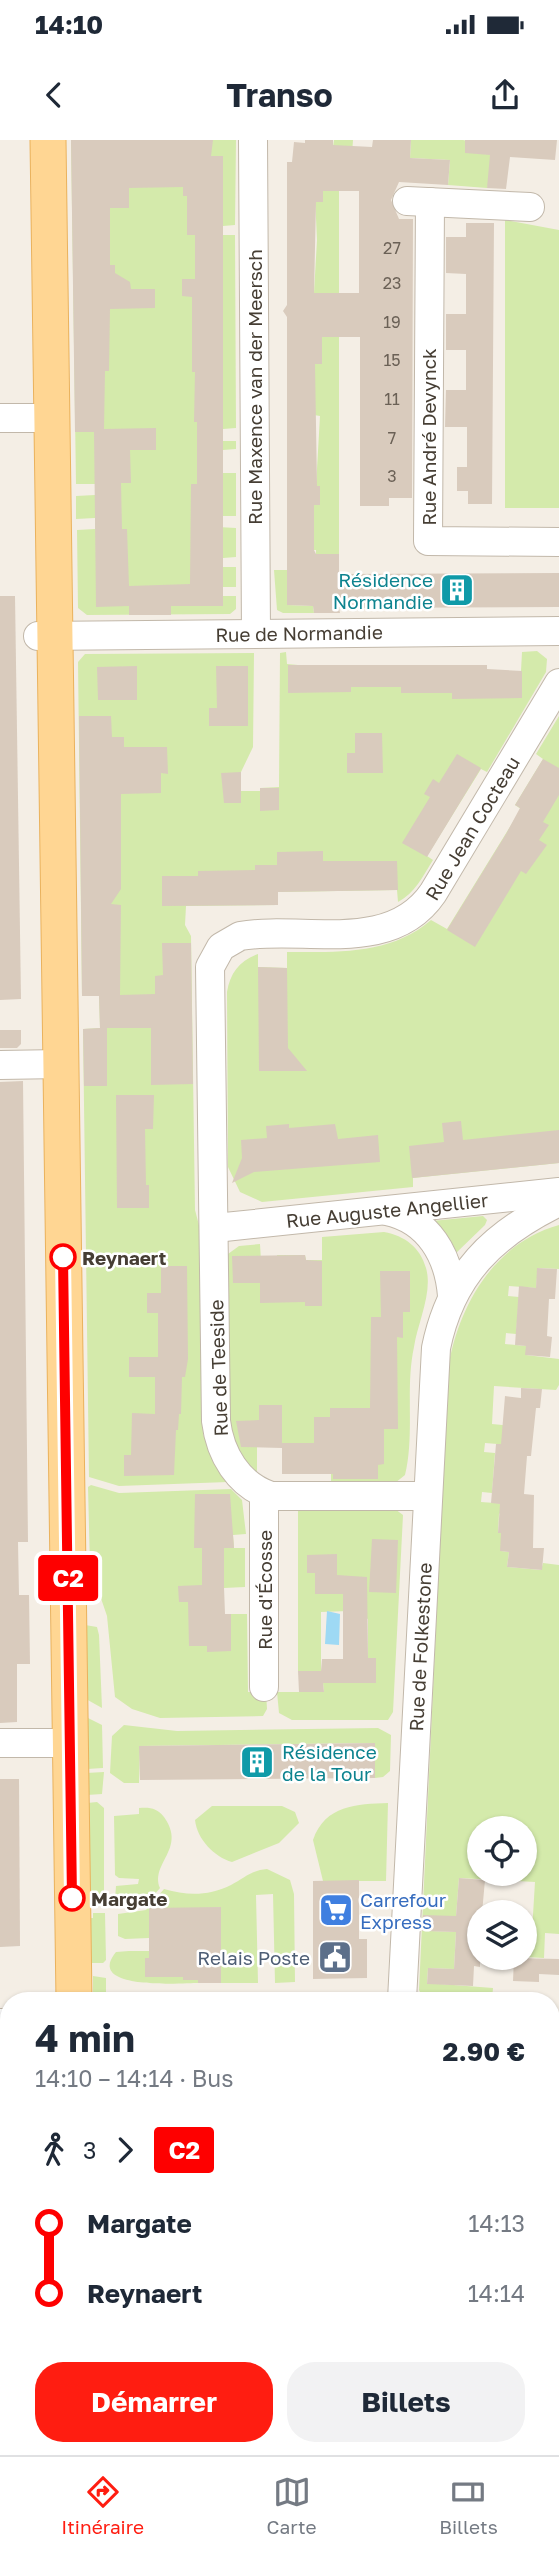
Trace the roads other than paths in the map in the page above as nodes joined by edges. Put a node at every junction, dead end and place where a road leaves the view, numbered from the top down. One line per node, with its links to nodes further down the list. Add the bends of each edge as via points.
1 (32, 140): 6 (main road)
2 (48, 140): 6 (main road)
3 (253, 140): 9 (street, Rue Maxence van der Meersch)
4 (530, 207): 7 (street, Rue André Devynck, via 418,202 428,541)
5 (0, 418): 6 (street)
6 (44, 418): 10 (main road)
7 (559, 542)
8 (559, 631): 9 (street, Rue de Normandie)
9 (256, 634): 10 (street, Rue de Normandie)
10 (47, 635): 12 (main road)
11 (559, 683): 17 (street, Rue Jean Cocteau, via 419,910 403,921 372,931 240,936 216,953 209,975)
12 (53, 1064): 13 (street); 23 (main road)
13 (0, 1065)
14 (559, 1192): 16 (street, Rue Auguste Angellier)
15 (559, 1202): 18 (street, Rue de Folkestone, via 495,1241)
16 (382, 1210): 17 (street, Rue Auguste Angellier); 18 (street, Rue de Folkestone, via 411,1220 432,1238 445,1261)
17 (215, 1228): 19 (street, Rue de Teeside, via 218,1432 234,1471)
18 (452, 1296): 20 (street, Rue de Folkestone, via 434,1360)
19 (264, 1493): 20 (street, Rue de Teeside, via 286,1498); 21 (street, Rue d'Écosse)
20 (427, 1496): 26 (street, Rue de Folkestone)
21 (264, 1687)
22 (0, 1743): 23 (street)
23 (61, 1743): 24 (main road); 25 (main road)
24 (56, 1992)
25 (74, 1992)
26 (402, 1992)

